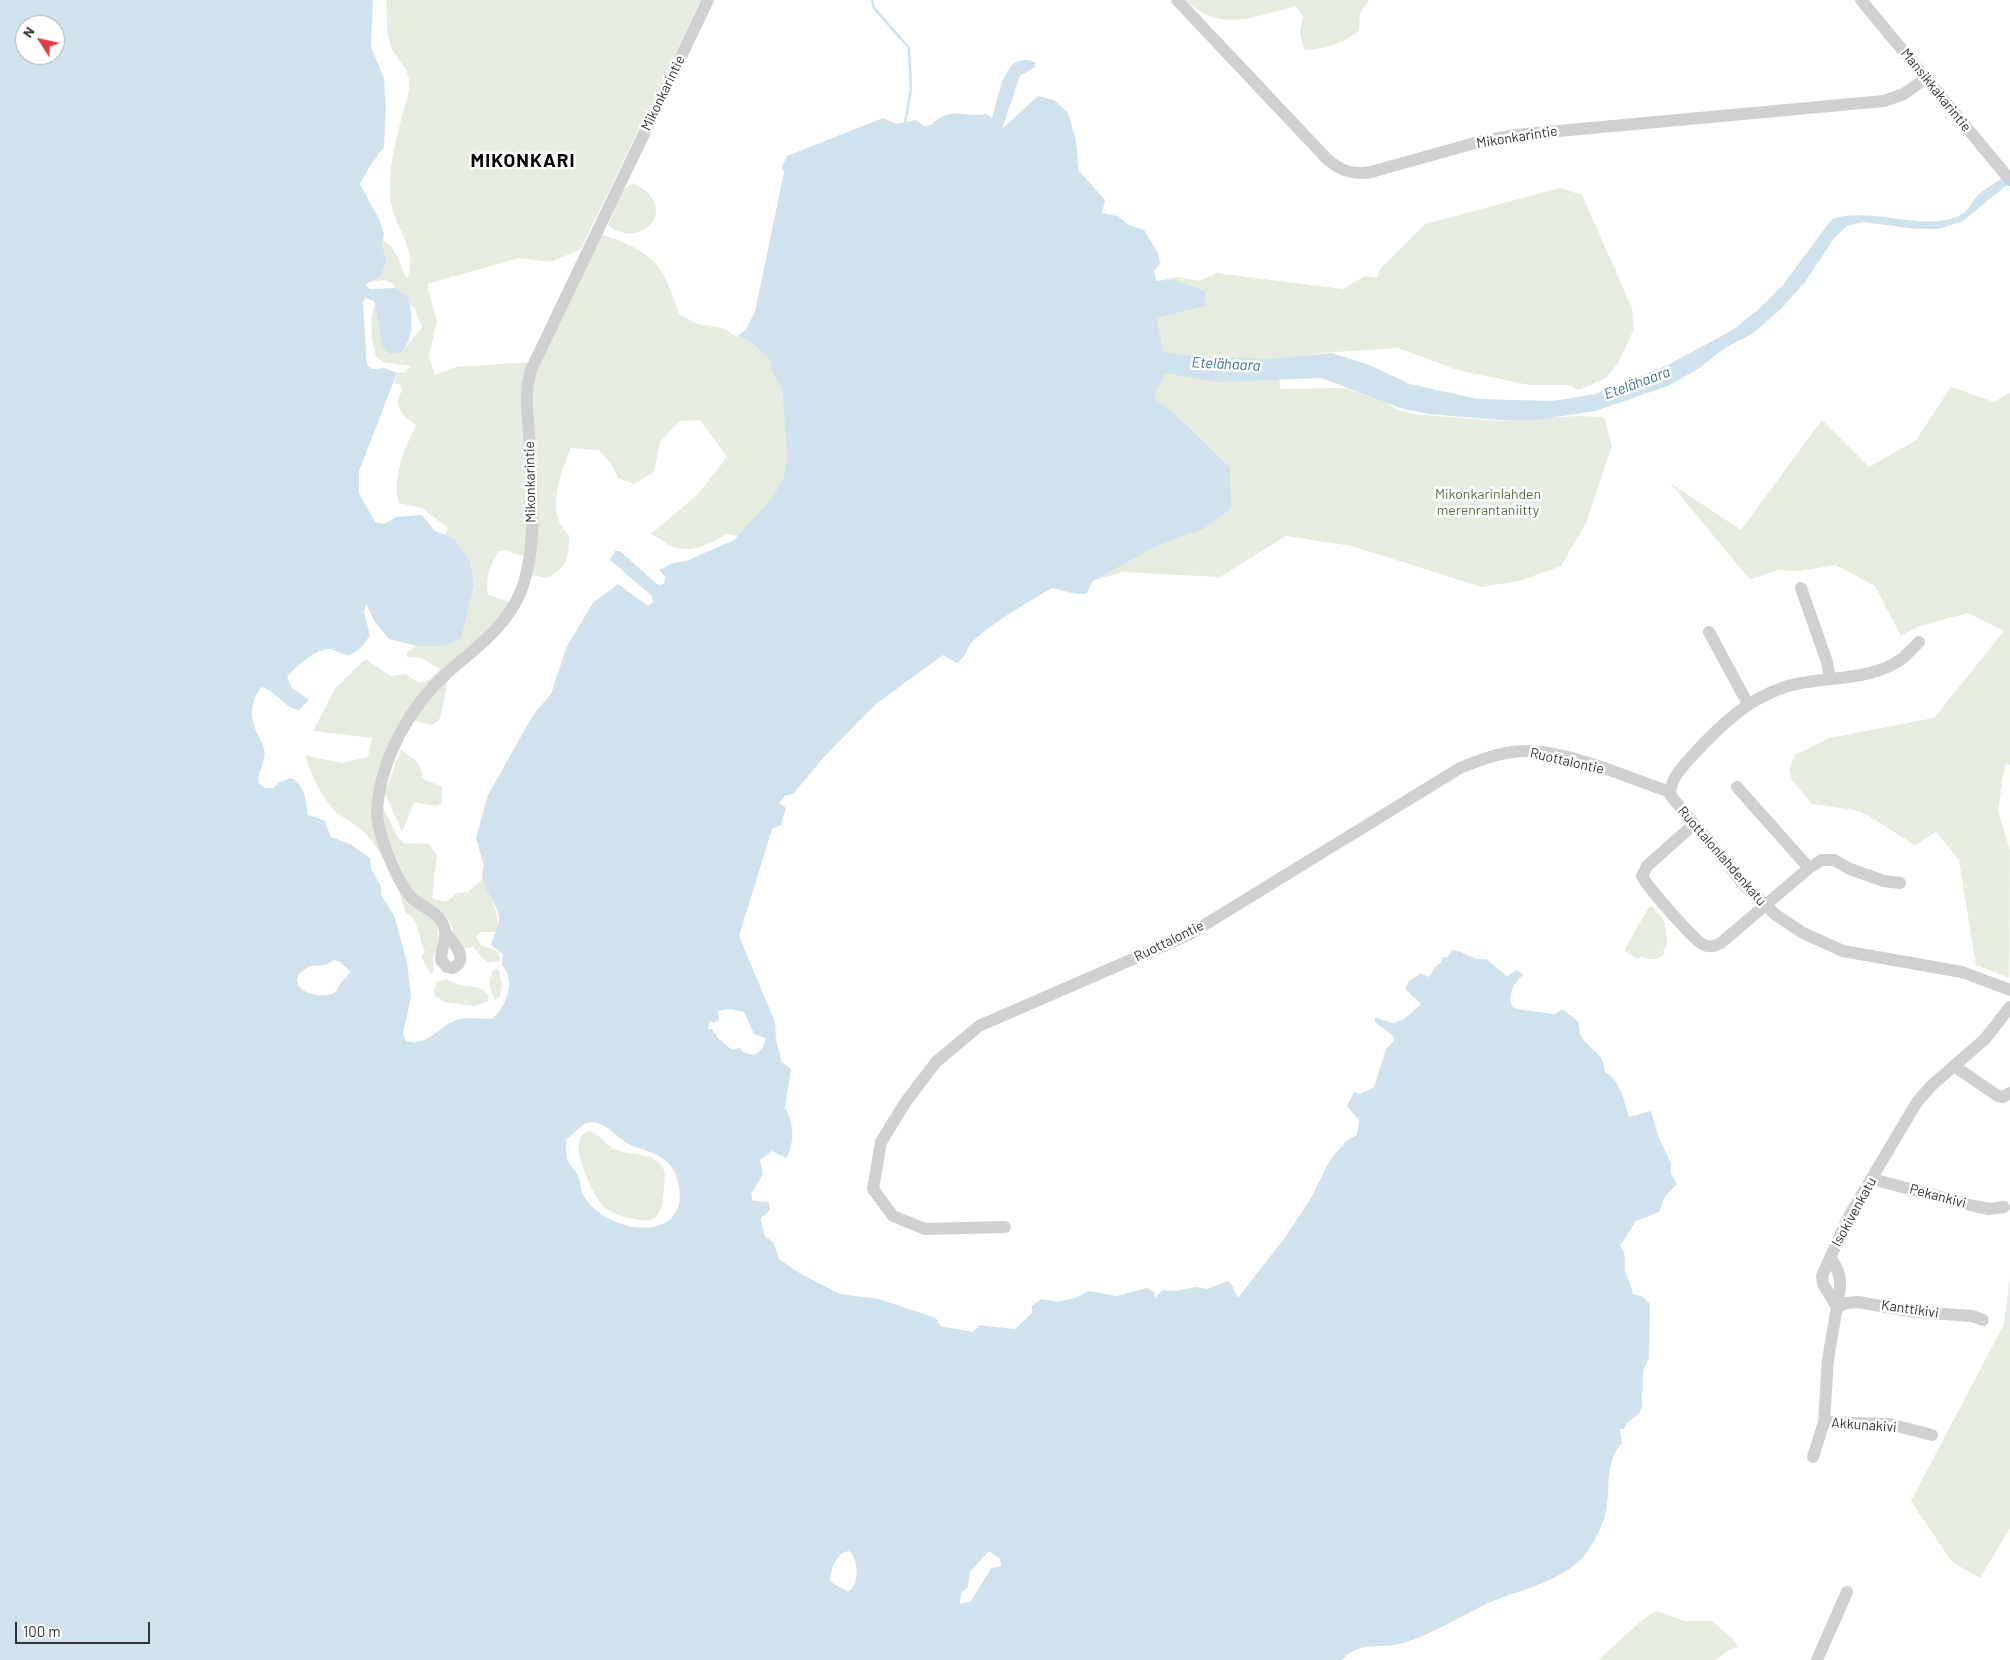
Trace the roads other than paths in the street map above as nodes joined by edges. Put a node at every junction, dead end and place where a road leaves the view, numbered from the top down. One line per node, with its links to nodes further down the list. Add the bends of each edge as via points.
1 (708, 0): 17 (street, Mikonkarintie, via 531,370 526,393 531,529 528,564 521,591 498,628 424,696 404,725 388,764 378,809 380,832 405,888 417,902 433,912)
2 (1176, 0): 4 (street, Mikonkarintie, via 1327,159 1356,174 1521,134 1884,101 1904,94)
3 (1862, 0): 4 (street, Mansikkakarintie)
4 (1926, 78): 5 (street, Mansikkakarintie)
5 (2007, 176)
6 (1801, 588): 9 (street)
7 (1709, 632): 10 (street)
8 (1919, 642): 9 (street, Ruottalonlahdenkatu, via 1888,666)
9 (1830, 679): 10 (street, Ruottalonlahdenkatu, via 1785,687)
10 (1748, 704): 12 (street, Ruottalonlahdenkatu, via 1715,732 1684,766)
11 (1737, 787): 14 (street)
12 (1670, 792): 13 (street, Ruottalonlahdenkatu); 24 (street, Ruottalontie, via 1582,762 1546,754 1513,752 1476,761 1188,935 979,1026 936,1062 905,1103 881,1142 873,1189 893,1216 925,1229)
13 (1693, 825): 16 (street, Ruottalonlahdenkatu); 16 (street, via 1642,872 1643,879 1693,937 1705,946 1715,946)
14 (1809, 868): 15 (street, via 1822,860 1834,860 1884,881); 16 (street)
15 (1900, 883)
16 (1764, 905): 18 (street, Ruottalonlahdenkatu, via 1802,933 1830,947 1962,972)
17 (445, 932)
18 (2010, 990)
19 (2010, 1007): 20 (street, Isokivenkatu, via 1984,1039)
20 (1954, 1066): 21 (street, via 1998,1096); 22 (street, Isokivenkatu, via 1932,1085 1908,1114)
21 (2010, 1093)
22 (1872, 1179): 23 (street, Pekankivi, via 1974,1206); 25 (street, Isokivenkatu, via 1848,1218)
23 (2004, 1207)
24 (1005, 1227)
25 (1830, 1258): 26 (street, via 1840,1275 1840,1294); 26 (street, Isokivenkatu, via 1823,1284)
26 (1836, 1304): 27 (street, Kanttikivi, via 1858,1302); 28 (street)
27 (1984, 1320)
28 (1824, 1422): 29 (street, Akkunakivi, via 1888,1424); 30 (street)
29 (1932, 1435)
30 (1813, 1457)
31 (1847, 1592): 32 (street)
32 (1817, 1660)

